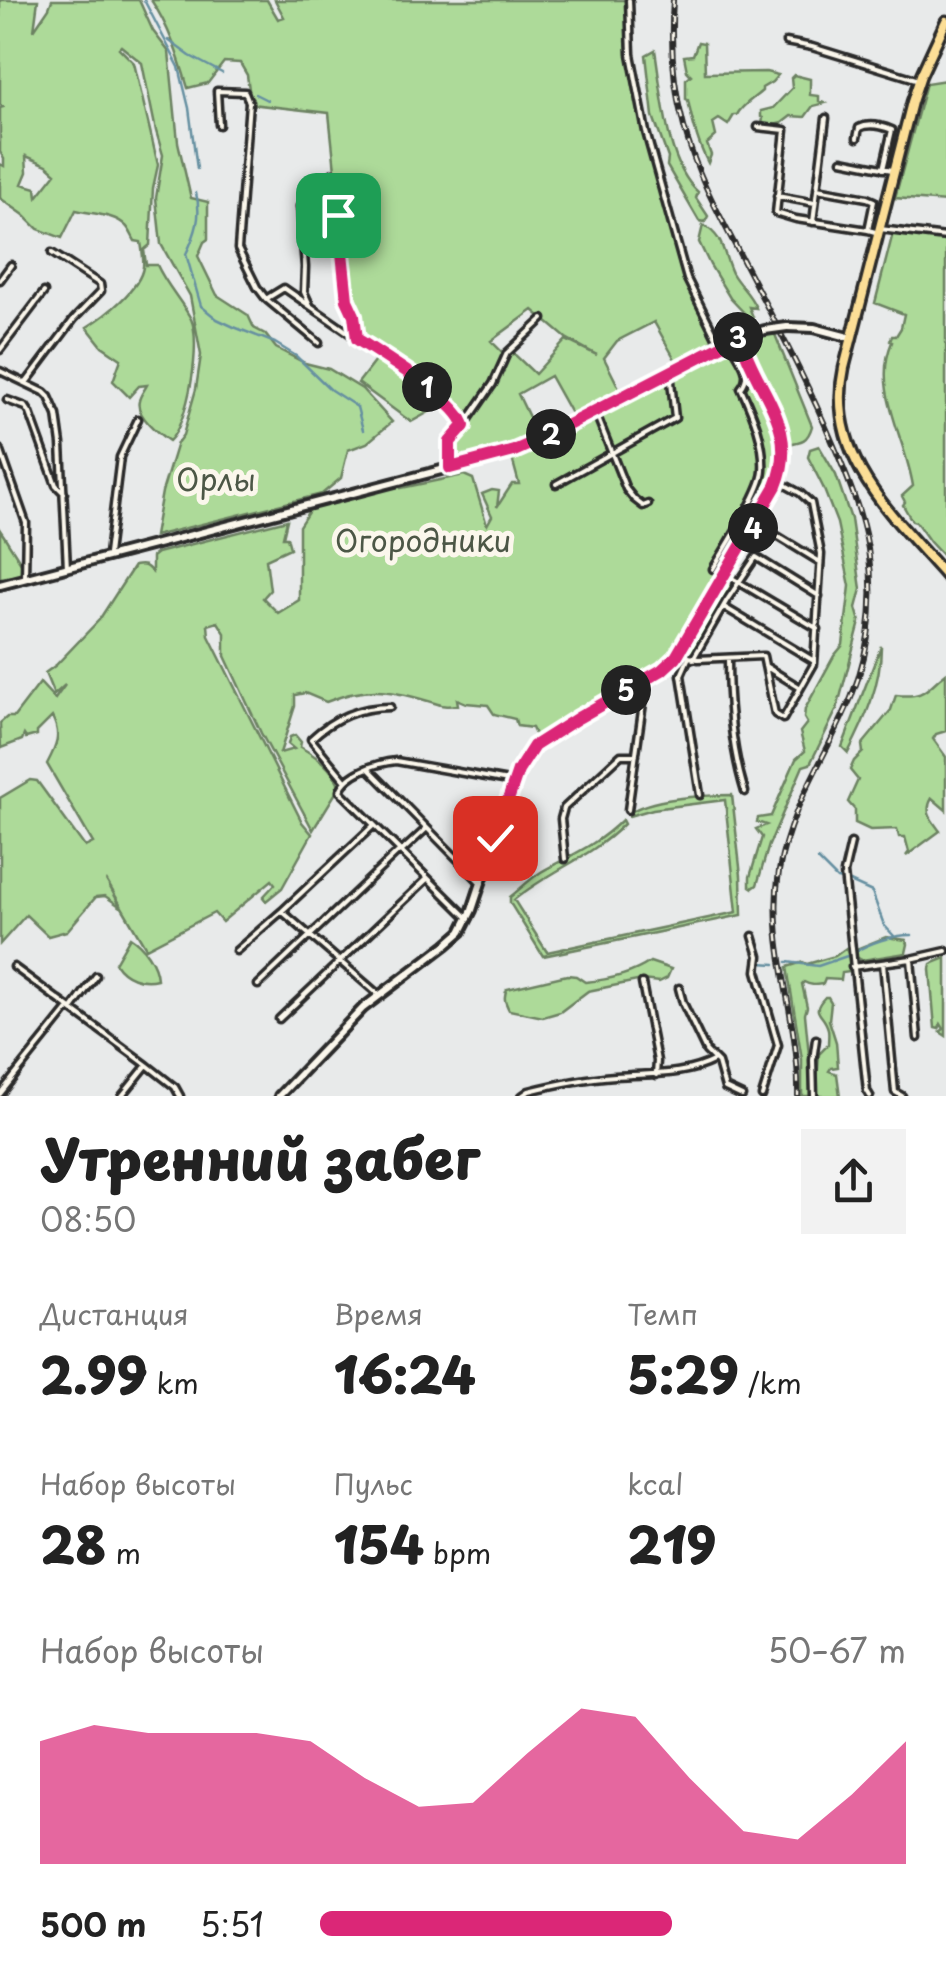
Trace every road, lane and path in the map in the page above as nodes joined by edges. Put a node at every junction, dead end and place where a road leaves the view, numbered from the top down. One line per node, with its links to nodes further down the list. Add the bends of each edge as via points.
1 (630, 0): 34 (street, via 631,54 646,132 687,279)
2 (946, 21): 4 (main road)
3 (786, 42): 4 (street)
4 (919, 80): 11 (main road)
5 (826, 118): 13 (street)
6 (218, 125): 25 (street, via 217,90 245,92 238,249)
7 (758, 127): 14 (street, via 785,130)
8 (856, 138): 10 (street, via 863,126 892,130)
9 (842, 160): 10 (street)
10 (883, 168): 11 (street)
11 (894, 171): 19 (main road)
12 (333, 173): 32 (street)
13 (817, 189): 15 (street); 18 (street, via 874,201)
14 (776, 196): 15 (street); 17 (street, via 780,216)
15 (815, 203): 17 (street)
16 (300, 206): 26 (street)
17 (812, 222): 18 (street)
18 (868, 230): 19 (street)
19 (880, 231): 20 (street); 28 (main road)
20 (946, 237)
21 (52, 253): 40 (street, via 101,288)
22 (11, 265): 23 (street)
23 (0, 280)
24 (44, 292): 36 (street)
25 (266, 298): 26 (street, via 284,288); 33 (street)
26 (310, 306): 32 (street)
27 (543, 320): 44 (street, via 507,353)
28 (856, 323): 29 (street); 31 (main road)
29 (833, 332): 30 (street, bridge, via 786,327); 31 (street); 37 (street)
30 (740, 336): 34 (street); 35 (street)
31 (852, 338): 37 (main road)
32 (357, 339): 44 (street, via 444,400)
33 (320, 343)
34 (720, 345): 39 (street)
35 (743, 346): 48 (street, via 780,428); 56 (street, via 735,350 748,374 742,388 758,427 764,473)
36 (0, 350)
37 (849, 351): 58 (main road, via 840,403 848,444 863,478)
38 (0, 371): 40 (street)
39 (670, 372): 42 (street); 46 (street, via 675,418)
40 (26, 383): 50 (street, via 54,406)
41 (7, 400): 50 (street, via 30,413)
42 (595, 411): 46 (street); 47 (street, via 514,451)
43 (138, 418): 53 (street, via 120,457)
44 (464, 426): 47 (street, via 450,442)
45 (0, 449): 59 (street, via 26,523)
46 (612, 452): 49 (street); 51 (street, via 626,489 642,506)
47 (450, 468): 53 (street)
48 (778, 481): 52 (street); 54 (street, via 812,506)
49 (556, 484)
50 (64, 492): 55 (street)
51 (648, 504)
52 (756, 523): 54 (street); 57 (street)
53 (108, 557): 55 (street)
54 (820, 562): 62 (street)
55 (68, 568): 59 (street)
56 (713, 569)
57 (726, 574): 60 (street); 65 (street)
58 (946, 576)
59 (25, 579): 61 (street)
60 (739, 582): 62 (street, via 756,557); 63 (street); 64 (street)
61 (0, 585)
62 (820, 596): 64 (street)
63 (724, 607): 66 (street); 68 (street)
64 (818, 629): 68 (street)
65 (680, 651): 66 (street); 70 (street)
66 (691, 658): 67 (street); 78 (street, via 680,675)
67 (728, 658): 69 (street, via 763,656); 77 (street)
68 (814, 661): 71 (street)
69 (765, 666): 71 (street); 71 (street, via 775,714 782,719)
70 (645, 679): 73 (street); 76 (street, via 534,746)
71 (800, 688)
72 (390, 707): 75 (street, via 352,712 312,739)
73 (636, 755): 79 (street); 84 (street, via 621,755 564,808)
74 (369, 769): 75 (street); 76 (street, via 401,761); 81 (street)
75 (345, 780): 80 (street, via 340,792)
76 (514, 782): 86 (street)
77 (745, 792)
78 (700, 796)
79 (628, 810)
80 (374, 825): 83 (street); 87 (street)
81 (427, 828): 83 (street); 86 (street)
82 (851, 843): 97 (street, via 844,873)
83 (400, 851): 85 (street); 89 (street)
84 (565, 859)
85 (428, 878): 88 (street); 94 (street)
86 (480, 883): 88 (street)
87 (282, 911): 89 (street); 91 (street)
88 (469, 918): 102 (street, via 454,939)
89 (309, 936): 94 (street); 100 (street)
90 (753, 936): 117 (street, via 778,1045)
91 (236, 950)
92 (946, 952): 93 (street)
93 (912, 959): 95 (street); 105 (street)
94 (340, 960): 102 (street); 104 (street)
95 (883, 963): 97 (street); 111 (street)
96 (14, 967): 103 (street)
97 (852, 967): 119 (street)
98 (96, 976): 103 (street)
99 (642, 983): 109 (street)
100 (258, 985)
101 (680, 988): 107 (street)
102 (378, 994): 114 (street)
103 (71, 1008): 108 (street); 110 (street)
104 (278, 1019)
105 (918, 1038)
106 (816, 1039): 118 (street)
107 (715, 1060): 109 (street); 116 (street, via 725,1088)
108 (147, 1065): 112 (street); 113 (street)
109 (656, 1075): 115 (street, via 588,1078)
110 (0, 1094)
111 (894, 1094): 120 (street)
112 (122, 1096)
113 (180, 1096)
114 (279, 1096)
115 (522, 1096)
116 (742, 1096)
117 (762, 1096)
118 (814, 1096)
119 (870, 1096)
120 (902, 1096)

